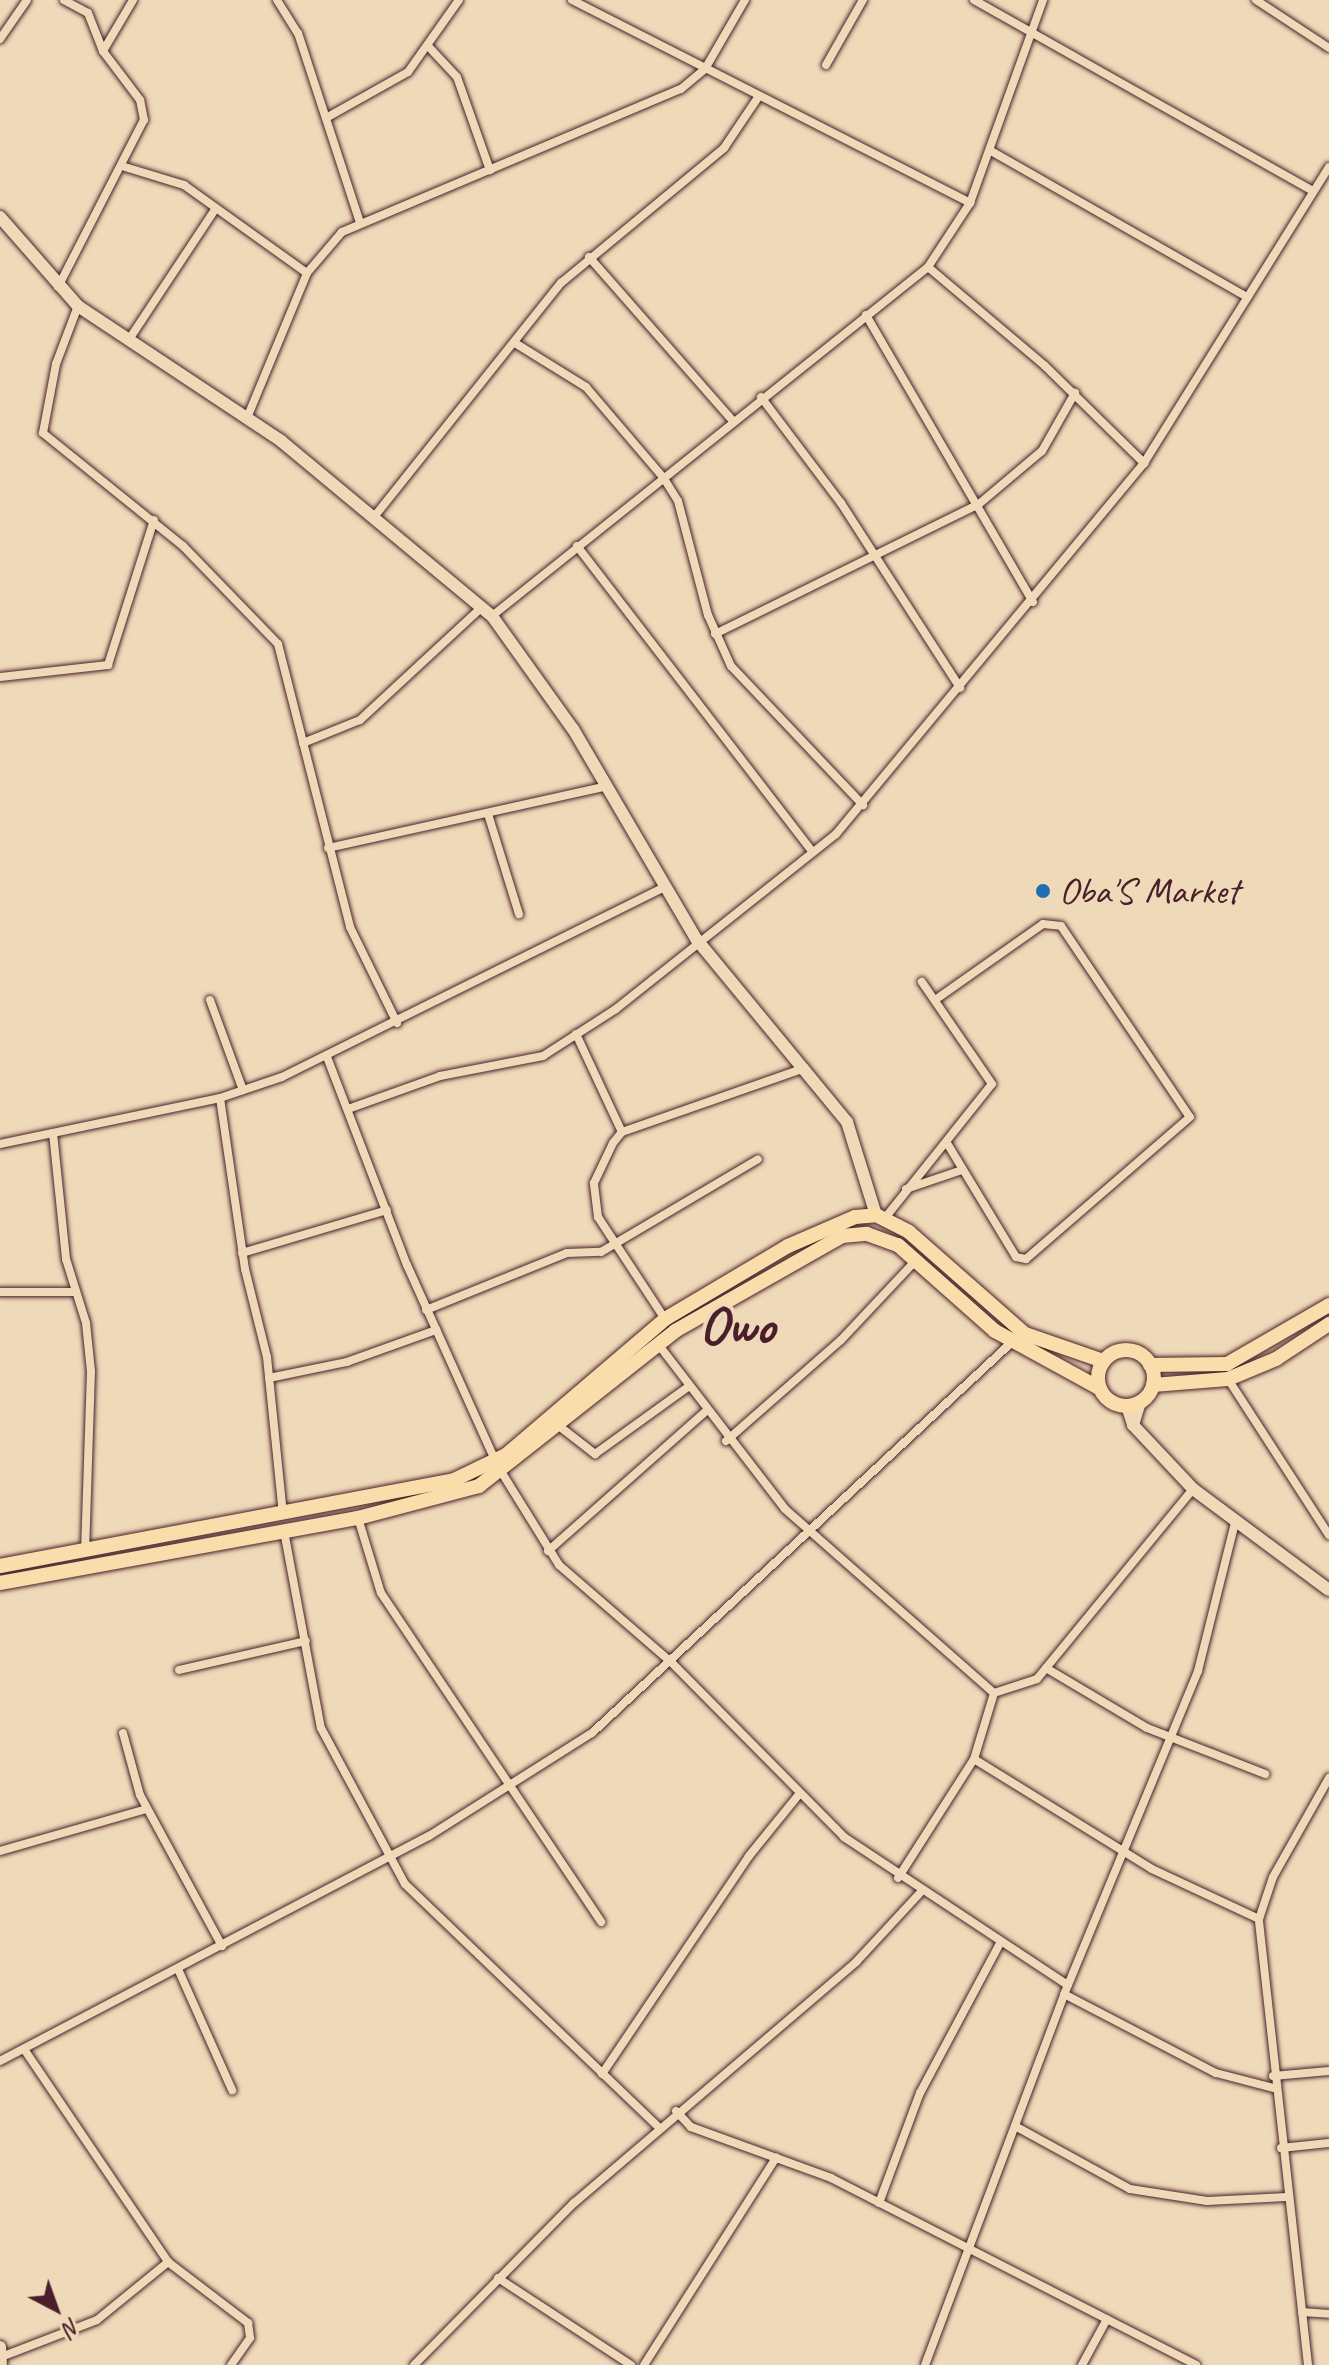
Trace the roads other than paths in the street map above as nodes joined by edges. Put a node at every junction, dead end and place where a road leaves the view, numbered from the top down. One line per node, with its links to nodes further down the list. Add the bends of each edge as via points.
1 (27, 0): 13 (street)
2 (64, 0): 16 (street, via 88,13)
3 (133, 0): 16 (street)
4 (277, 0): 20 (street, via 298,33)
5 (459, 0): 14 (street)
6 (572, 0): 18 (street)
7 (745, 0): 18 (street)
8 (863, 0): 17 (street)
9 (974, 0): 12 (street)
10 (1043, 0): 12 (street)
11 (1262, 2): 15 (street)
12 (1033, 30): 21 (street); 25 (street)
13 (0, 39)
14 (428, 46): 20 (street, via 392,86); 24 (street, via 457,77)
15 (1329, 48)
16 (103, 51): 22 (street, via 140,100 144,120)
17 (826, 65)
18 (705, 69): 19 (street); 24 (street, via 658,101)
19 (759, 96): 26 (street); 30 (street, via 724,148)
20 (326, 118): 29 (street)
21 (991, 151): 26 (street); 34 (street)
22 (125, 167): 27 (street, via 164,175); 33 (street)
23 (1329, 167): 25 (street)
24 (490, 170): 29 (street)
25 (1313, 191): 34 (street)
26 (970, 203): 31 (street)
27 (214, 211): 32 (street); 37 (street)
28 (0, 217): 33 (main road)
29 (360, 223): 32 (street, via 321,250)
30 (589, 257): 38 (street); 42 (street)
31 (928, 267): 36 (street); 39 (street)
32 (307, 273): 41 (street)
33 (58, 288): 35 (main road)
34 (1247, 297): 43 (street)
35 (78, 306): 37 (main road); 47 (street, via 43,433)
36 (866, 315): 40 (street); 45 (street)
37 (128, 341): 41 (main road)
38 (515, 343): 44 (street, via 586,387); 46 (street)
39 (1075, 393): 43 (street); 45 (street, via 1042,451)
40 (761, 397): 42 (street); 49 (street)
41 (247, 418): 46 (main road)
42 (732, 420): 44 (street)
43 (1144, 463): 50 (street)
44 (663, 477): 48 (street); 52 (street, via 682,512)
45 (979, 504): 49 (street); 50 (street)
46 (374, 517): 51 (main road)
47 (154, 520): 53 (street, via 108,665); 55 (street, via 278,644)
48 (577, 546): 51 (street); 60 (street)
49 (874, 559): 52 (street); 54 (street)
50 (1033, 602): 54 (street)
51 (487, 612): 55 (street, via 360,720); 56 (main road)
52 (715, 634): 57 (street, via 731,666)
53 (0, 677)
54 (960, 688): 57 (street)
55 (303, 743): 59 (street)
56 (607, 786): 58 (street); 61 (main road)
57 (863, 805): 60 (street)
58 (488, 814): 59 (street); 62 (street)
59 (328, 848): 67 (street, via 362,960)
60 (813, 852): 63 (street)
61 (665, 887): 63 (main road); 67 (street)
62 (519, 914)
63 (697, 940): 68 (street); 70 (main road)
64 (922, 982): 66 (street)
65 (210, 1000): 71 (street)
66 (935, 1000): 76 (street, via 992,1084); 79 (street, via 1043,924 1061,926 1190,1117 1026,1259 1016,1257)
67 (397, 1023): 69 (street)
68 (576, 1034): 73 (street, via 513,1067 455,1072); 74 (street)
69 (327, 1057): 71 (street); 73 (street)
70 (806, 1068): 74 (street); 82 (main road, via 856,1138)
71 (243, 1090): 72 (street)
72 (220, 1098): 75 (street); 84 (street)
73 (348, 1109): 81 (street)
74 (622, 1132): 83 (street, via 593,1191)
75 (53, 1133): 77 (street); 87 (street)
76 (947, 1143): 79 (street); 80 (street)
77 (0, 1144)
78 (758, 1159): 83 (street)
79 (959, 1171): 80 (street)
80 (901, 1190): 82 (street)
81 (387, 1210): 84 (street); 89 (street)
82 (881, 1217): 90 (main road, via 800,1241); 96 (main road, via 1025,1334)
83 (614, 1245): 89 (street, via 553,1257); 91 (street)
84 (242, 1253): 98 (street)
85 (917, 1259): 90 (main road, via 884,1237 842,1236); 95 (main road); 106 (street, via 841,1340)
86 (0, 1292): 87 (street)
87 (74, 1292): 115 (street, via 86,1323 91,1371)
88 (1329, 1305): 97 (main road, via 1236,1361 1182,1369)
89 (426, 1310): 93 (street)
90 (691, 1311): 91 (main road); 94 (main road)
91 (665, 1319): 107 (main road)
92 (1329, 1324): 99 (main road, via 1276,1359)
93 (436, 1330): 98 (street, via 347,1362); 107 (street)
94 (658, 1343): 101 (street); 105 (main road)
95 (1011, 1343): 102 (main road); 113 (street)
96 (1103, 1361): 97 (main road, via 1128,1350); 102 (main road)
97 (1150, 1365): 100 (main road)
98 (269, 1378): 109 (street)
99 (1228, 1379): 100 (main road); 114 (street)
100 (1153, 1385): 103 (main road)
101 (688, 1387): 104 (street); 105 (street, via 595,1454)
102 (1099, 1388): 103 (main road)
103 (1134, 1404): 108 (main road, via 1133,1425)
104 (705, 1412): 106 (street); 116 (street)
105 (559, 1426): 107 (main road)
106 (726, 1441): 113 (street)
107 (499, 1467): 109 (main road, via 402,1494); 110 (main road, via 459,1494); 116 (street)
108 (1193, 1489): 111 (main road); 122 (street)
109 (283, 1515): 115 (main road)
110 (358, 1518): 112 (main road); 130 (street, via 374,1581)
111 (1235, 1523): 119 (main road); 126 (street, via 1198,1671)
112 (284, 1531): 118 (main road); 120 (street)
113 (812, 1535): 121 (street); 124 (street)
114 (1329, 1535)
115 (85, 1550): 117 (main road)
116 (548, 1551): 121 (street)
117 (0, 1566)
118 (0, 1583)
119 (1329, 1590)
120 (306, 1641): 123 (street); 135 (street, via 321,1728)
121 (672, 1663): 130 (street, via 592,1733); 131 (street)
122 (1046, 1668): 124 (street, via 1021,1689); 126 (street)
123 (179, 1670)
124 (994, 1693): 127 (street)
125 (123, 1733): 132 (street)
126 (1171, 1737): 128 (street); 134 (street)
127 (974, 1759): 134 (street); 136 (street)
128 (1265, 1774)
129 (1329, 1778): 138 (street, via 1273,1877)
130 (508, 1790): 135 (street); 139 (street)
131 (800, 1793): 136 (street); 147 (street, via 749,1856)
132 (146, 1809): 133 (street); 141 (street)
133 (0, 1851)
134 (1124, 1851): 138 (street); 143 (street)
135 (388, 1857): 141 (street); 147 (street, via 424,1905)
136 (898, 1878): 137 (street)
137 (920, 1893): 140 (street); 151 (street, via 856,1962)
138 (1259, 1919): 148 (street)
139 (601, 1922)
140 (1000, 1943): 143 (street); 158 (street, via 920,2093)
141 (222, 1946): 142 (street)
142 (178, 1969): 144 (street); 150 (street)
143 (1066, 1990): 149 (street, via 1216,2073); 152 (street)
144 (24, 2049): 145 (street); 160 (street)
145 (0, 2061)
146 (1329, 2071): 148 (street)
147 (602, 2074): 153 (street)
148 (1273, 2076): 149 (street)
149 (1274, 2088): 155 (street)
150 (232, 2090)
151 (676, 2111): 153 (street); 156 (street, via 691,2127)
152 (1015, 2126): 157 (street, via 1130,2189 1207,2201); 159 (street)
153 (658, 2127): 161 (street)
154 (1329, 2143): 155 (street)
155 (1281, 2148): 157 (street)
156 (776, 2158): 158 (street); 171 (street)
157 (1287, 2197): 162 (street)
158 (879, 2203): 159 (street)
159 (968, 2249): 164 (street); 172 (street)
160 (168, 2262): 166 (street, via 97,2320); 168 (street, via 248,2323 250,2338)
161 (498, 2278): 169 (street); 170 (street)
162 (1302, 2312): 163 (street); 175 (street)
163 (1329, 2314)
164 (1107, 2319): 173 (street); 174 (street)
165 (0, 2347): 166 (main road)
166 (1, 2357): 167 (main road)
167 (1, 2365)
168 (231, 2365)
169 (414, 2365)
170 (631, 2365)
171 (644, 2365)
172 (925, 2365)
173 (1082, 2365)
174 (1196, 2365)
175 (1308, 2365)

